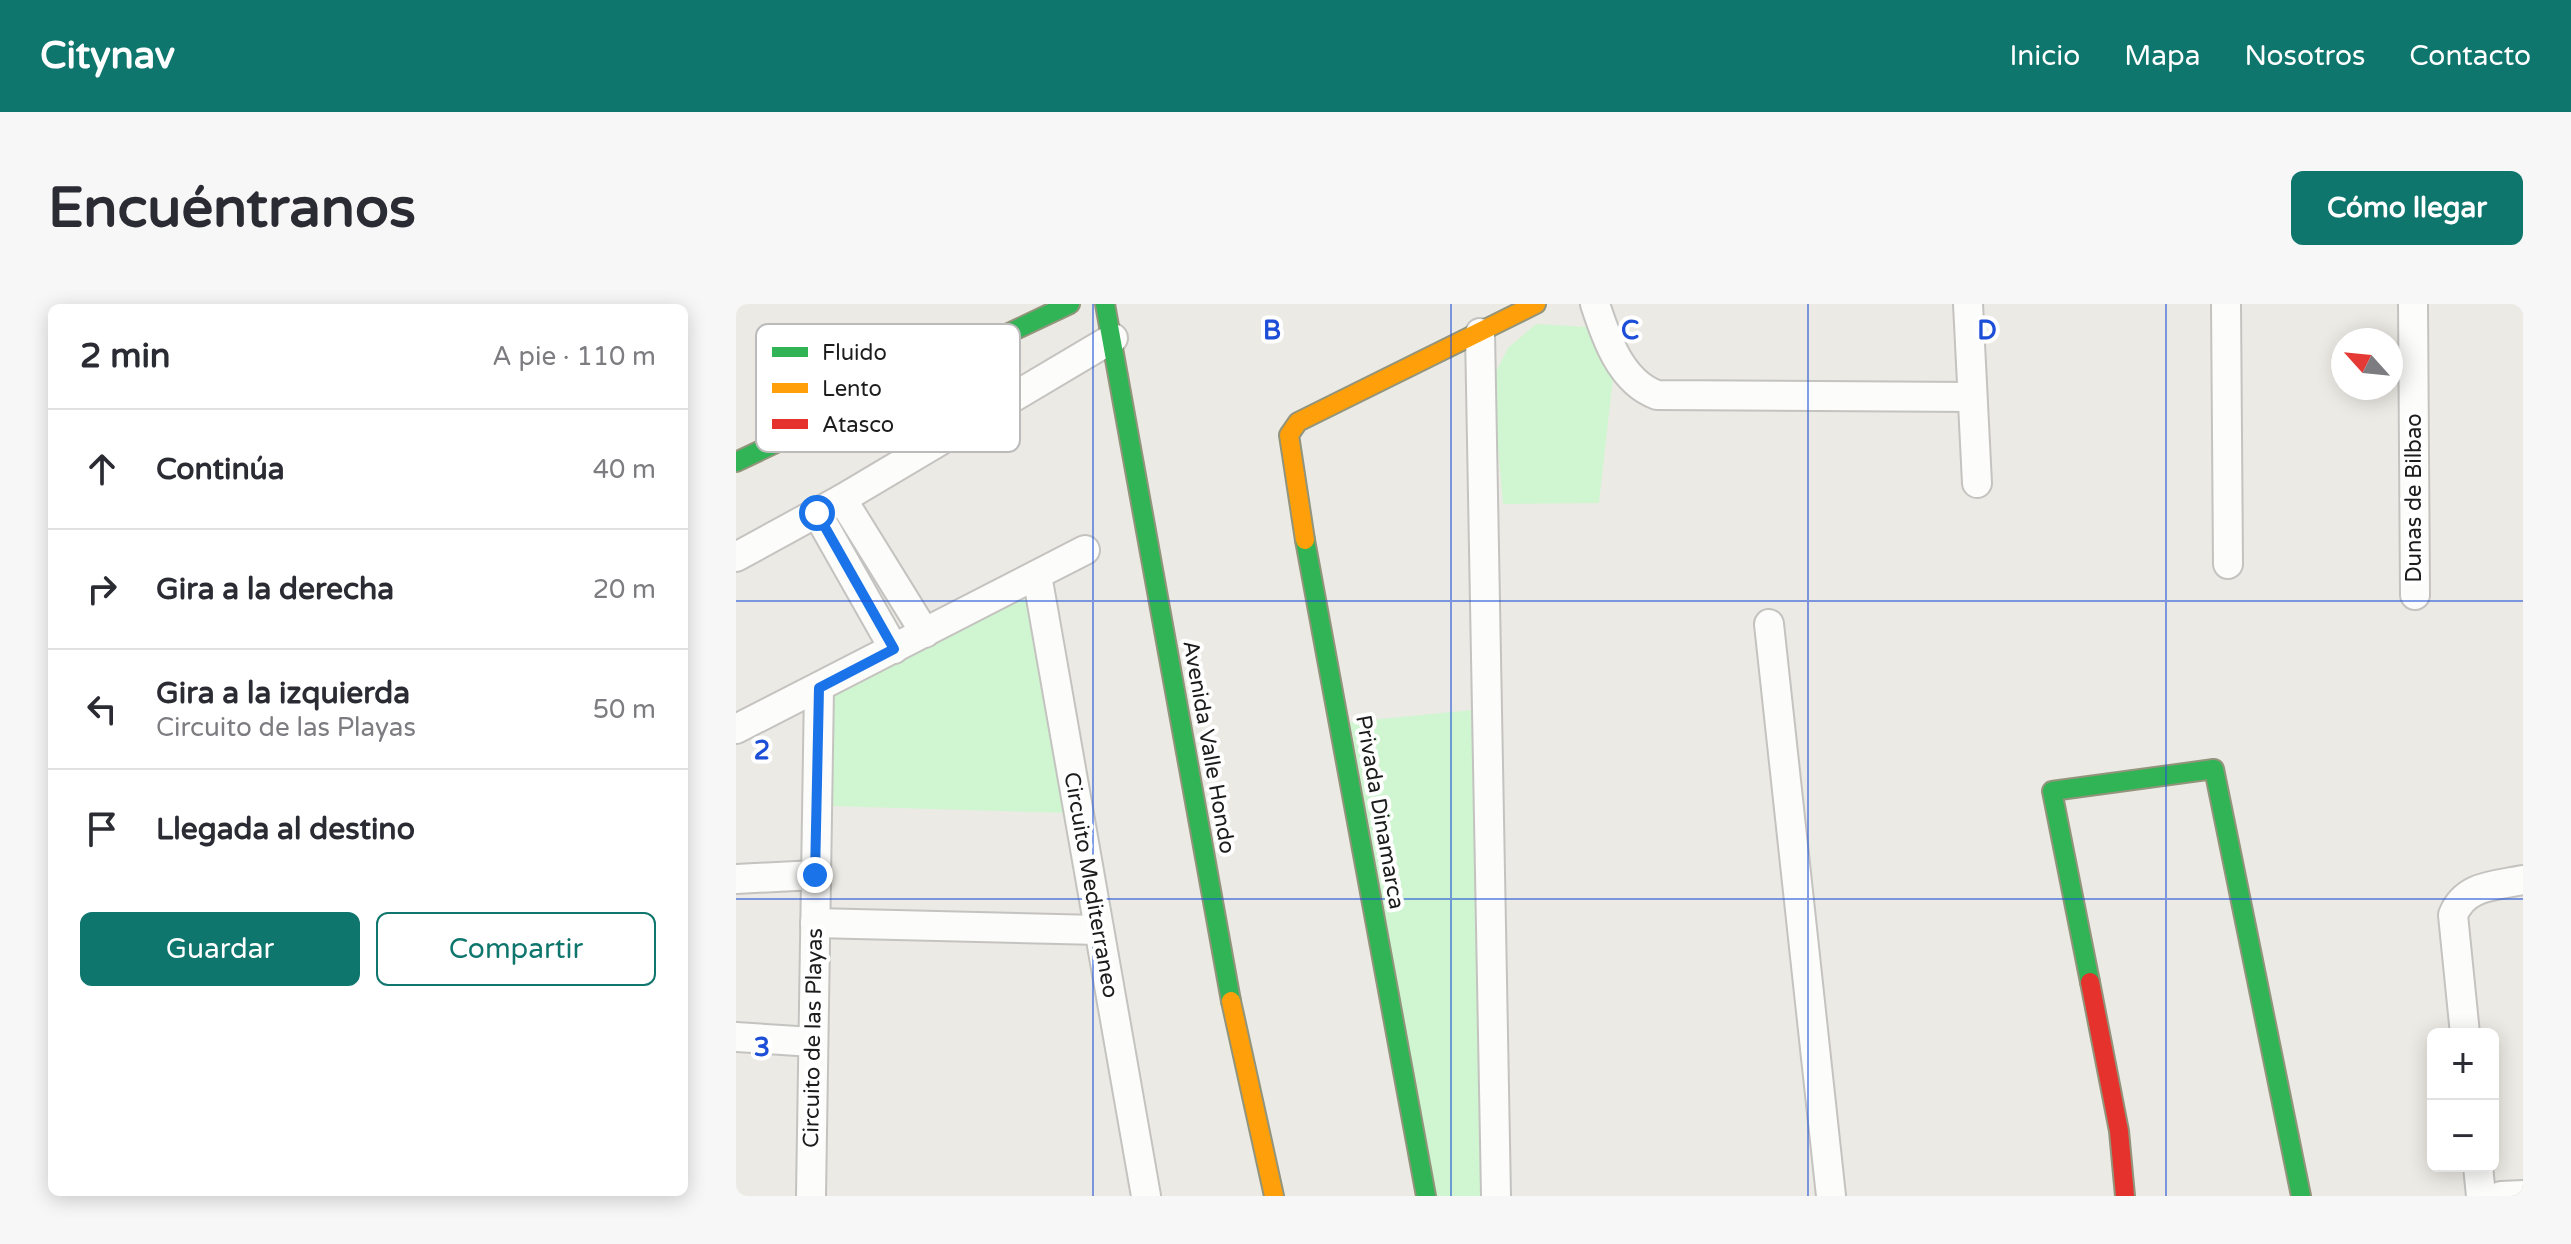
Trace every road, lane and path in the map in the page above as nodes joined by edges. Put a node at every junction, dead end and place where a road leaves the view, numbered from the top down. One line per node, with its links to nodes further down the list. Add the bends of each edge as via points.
1 (1070, 304): 9 (street)
2 (1105, 304): 10 (street, Avenida Valle Hondo)
3 (1536, 304): 8 (street)
4 (1595, 304): 12 (street, via 1620,362 1641,389 1657,395)
5 (1968, 304): 12 (street)
6 (2226, 304): 21 (street)
7 (2413, 304): 23 (street, Dunas de Bilbao)
8 (1489, 320): 42 (street, Privada Dinamarca, via 1298,422 1289,435); 43 (street)
9 (1020, 328)
10 (1113, 338): 11 (street); 41 (street, Avenida Valle Hondo, via 1229,992)
11 (1020, 393)
12 (1972, 397): 16 (street)
13 (757, 452): 15 (street)
14 (921, 452): 17 (street)
15 (736, 462)
16 (1977, 483)
17 (842, 499): 18 (street); 25 (street)
18 (817, 513): 20 (street); 26 (street)
19 (1085, 550): 22 (street)
20 (736, 557)
21 (2228, 564)
22 (1037, 575): 25 (street); 33 (street, Circuito Mediterraneo)
23 (2415, 595)
24 (1769, 624): 44 (street)
25 (925, 633): 26 (street)
26 (894, 649): 27 (street)
27 (819, 688): 28 (street); 29 (street, Circuito de las Playas)
28 (736, 729)
29 (815, 875): 30 (street); 32 (street, Circuito de las Playas)
30 (736, 879)
31 (2523, 880): 34 (street, via 2469,891 2453,915)
32 (815, 923): 33 (street); 36 (street, Circuito de las Playas)
33 (1099, 930): 40 (street, Circuito Mediterraneo)
34 (2464, 1028)
35 (736, 1037): 36 (street)
36 (813, 1042): 39 (street, Circuito de las Playas)
37 (2479, 1172): 47 (street)
38 (2523, 1195): 48 (street)
39 (811, 1196)
40 (1146, 1196)
41 (1274, 1196)
42 (1426, 1196)
43 (1496, 1196)
44 (1831, 1196)
45 (2125, 1196): 46 (street, via 2119,1131 2052,791 2214,769)
46 (2301, 1196)
47 (2481, 1196)
48 (2501, 1196)

